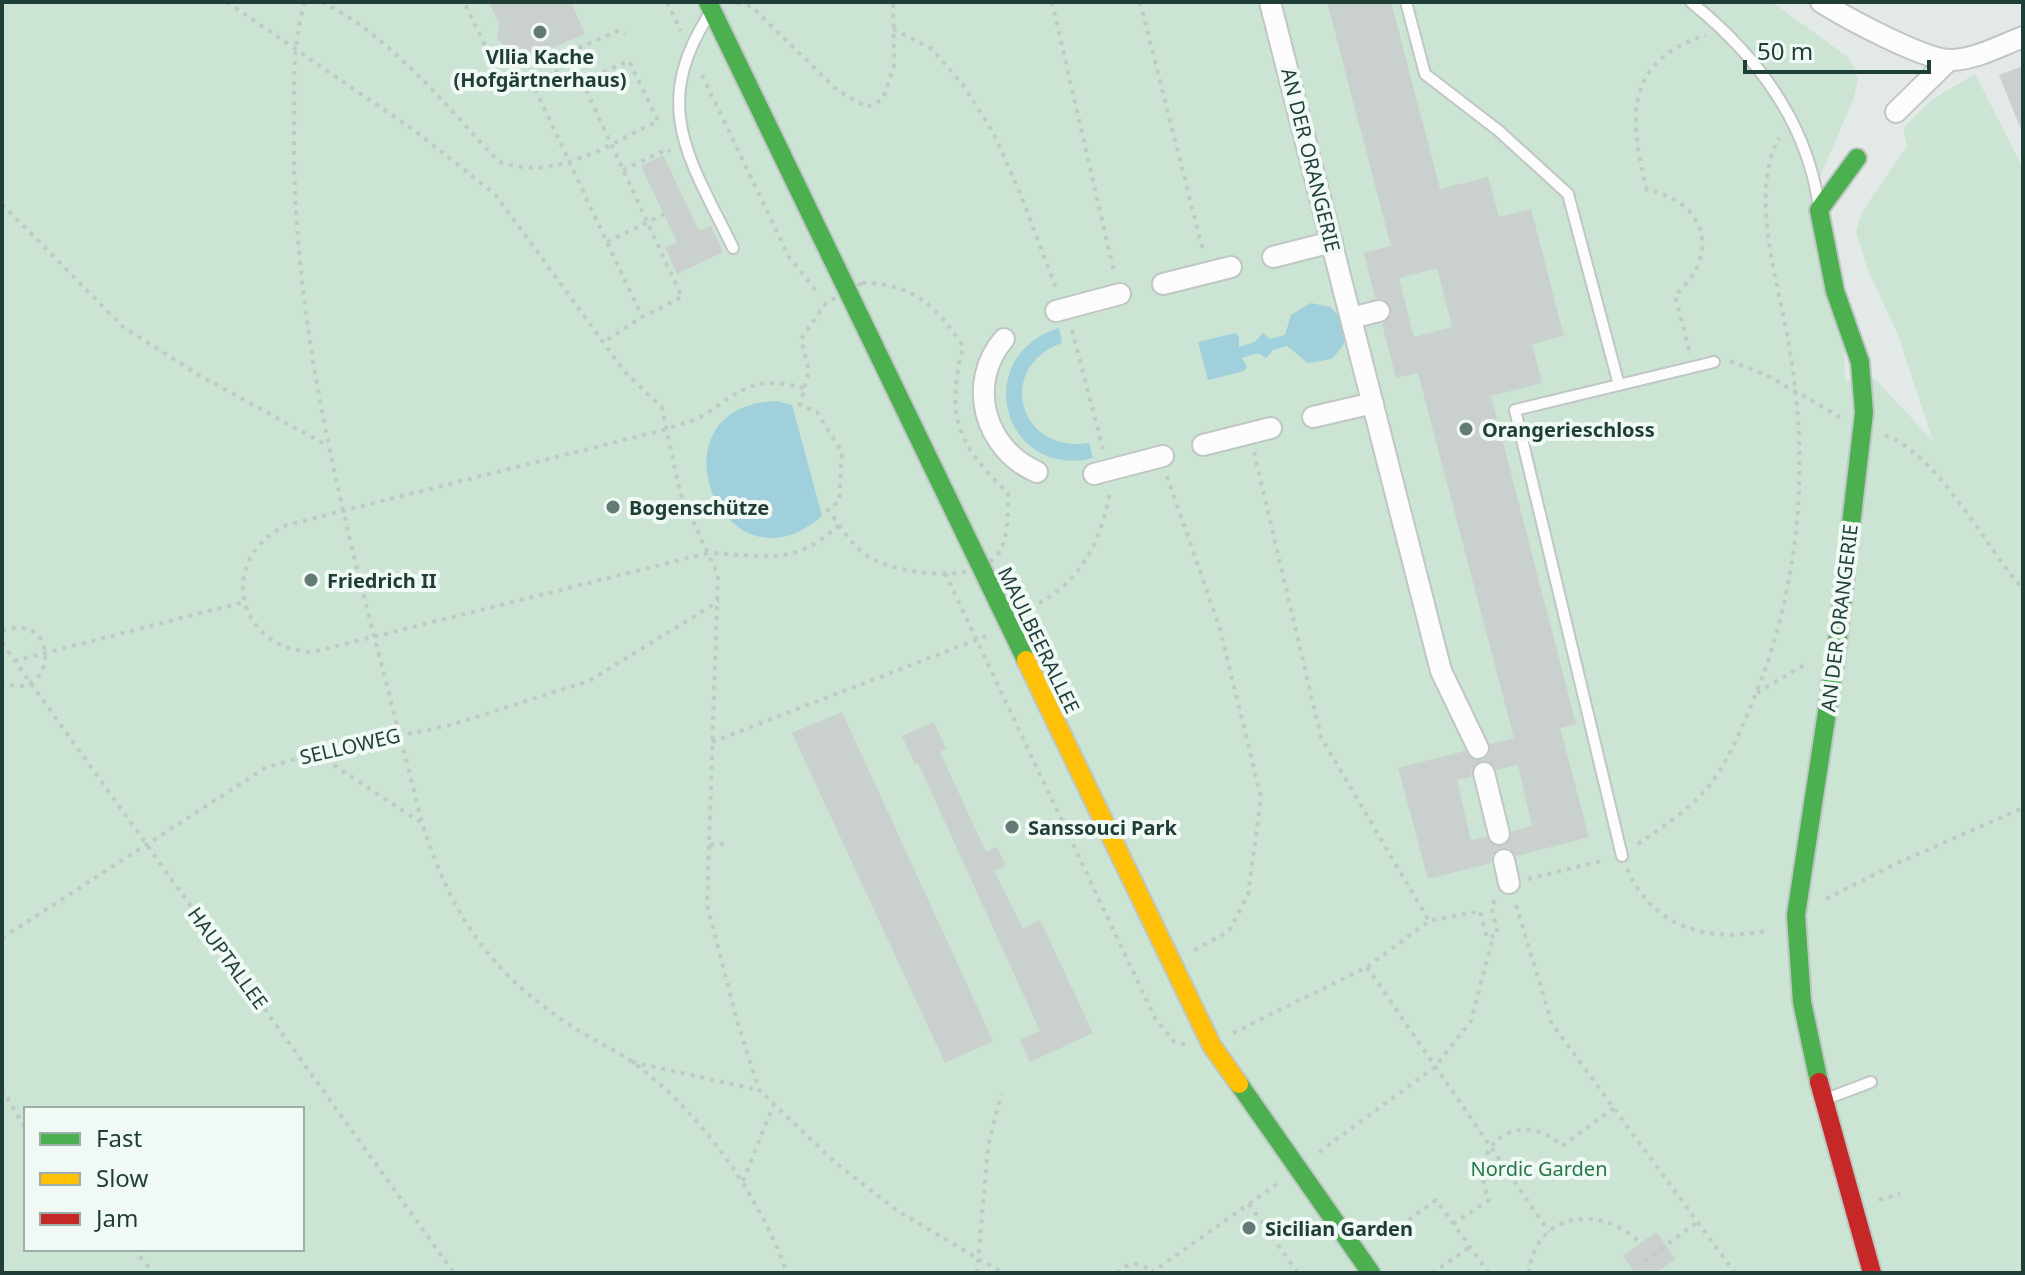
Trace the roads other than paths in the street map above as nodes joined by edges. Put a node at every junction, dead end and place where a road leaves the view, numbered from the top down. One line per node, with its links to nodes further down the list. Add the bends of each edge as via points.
1 (1270, 2): 11 (street, AN DER ORANGERIE)
2 (1406, 2): 22 (lane, via 1425,74 1568,194)
3 (1691, 2): 10 (lane, AN DER ORANGERIE, via 1774,89 1794,120)
4 (1821, 2): 7 (street)
5 (710, 6): 12 (lane, via 690,49 676,103 685,151); 38 (street, MAULBEERALLEE, via 1212,1046)
6 (2023, 37): 7 (street)
7 (1949, 60): 8 (street)
8 (1896, 112)
9 (1857, 158): 10 (street)
10 (1819, 210): 37 (street, AN DER ORANGERIE, via 1835,291 1860,362 1836,653 1794,957)
11 (1332, 242): 13 (street); 19 (street, AN DER ORANGERIE)
12 (733, 248)
13 (1273, 257)
14 (1231, 267): 15 (street)
15 (1163, 284)
16 (1120, 294): 17 (street)
17 (1061, 310)
18 (1379, 311): 19 (street)
19 (1351, 318): 23 (street, AN DER ORANGERIE)
20 (993, 345): 29 (street, via 976,384 979,419 992,446 1032,470)
21 (1714, 362): 22 (lane)
22 (1619, 385): 33 (lane, via 1515,410)
23 (1373, 403): 24 (street); 30 (street, AN DER ORANGERIE, via 1441,671)
24 (1313, 417)
25 (1271, 428): 26 (street)
26 (1203, 445)
27 (1163, 456): 28 (street)
28 (1101, 472)
29 (1010, 488)
30 (1478, 748)
31 (1484, 773): 32 (street)
32 (1499, 834)
33 (1622, 856)
34 (1504, 860): 35 (street)
35 (1509, 883)
36 (1871, 1082): 37 (lane)
37 (1826, 1099): 39 (street, AN DER ORANGERIE)
38 (1371, 1273)
39 (1872, 1273)

